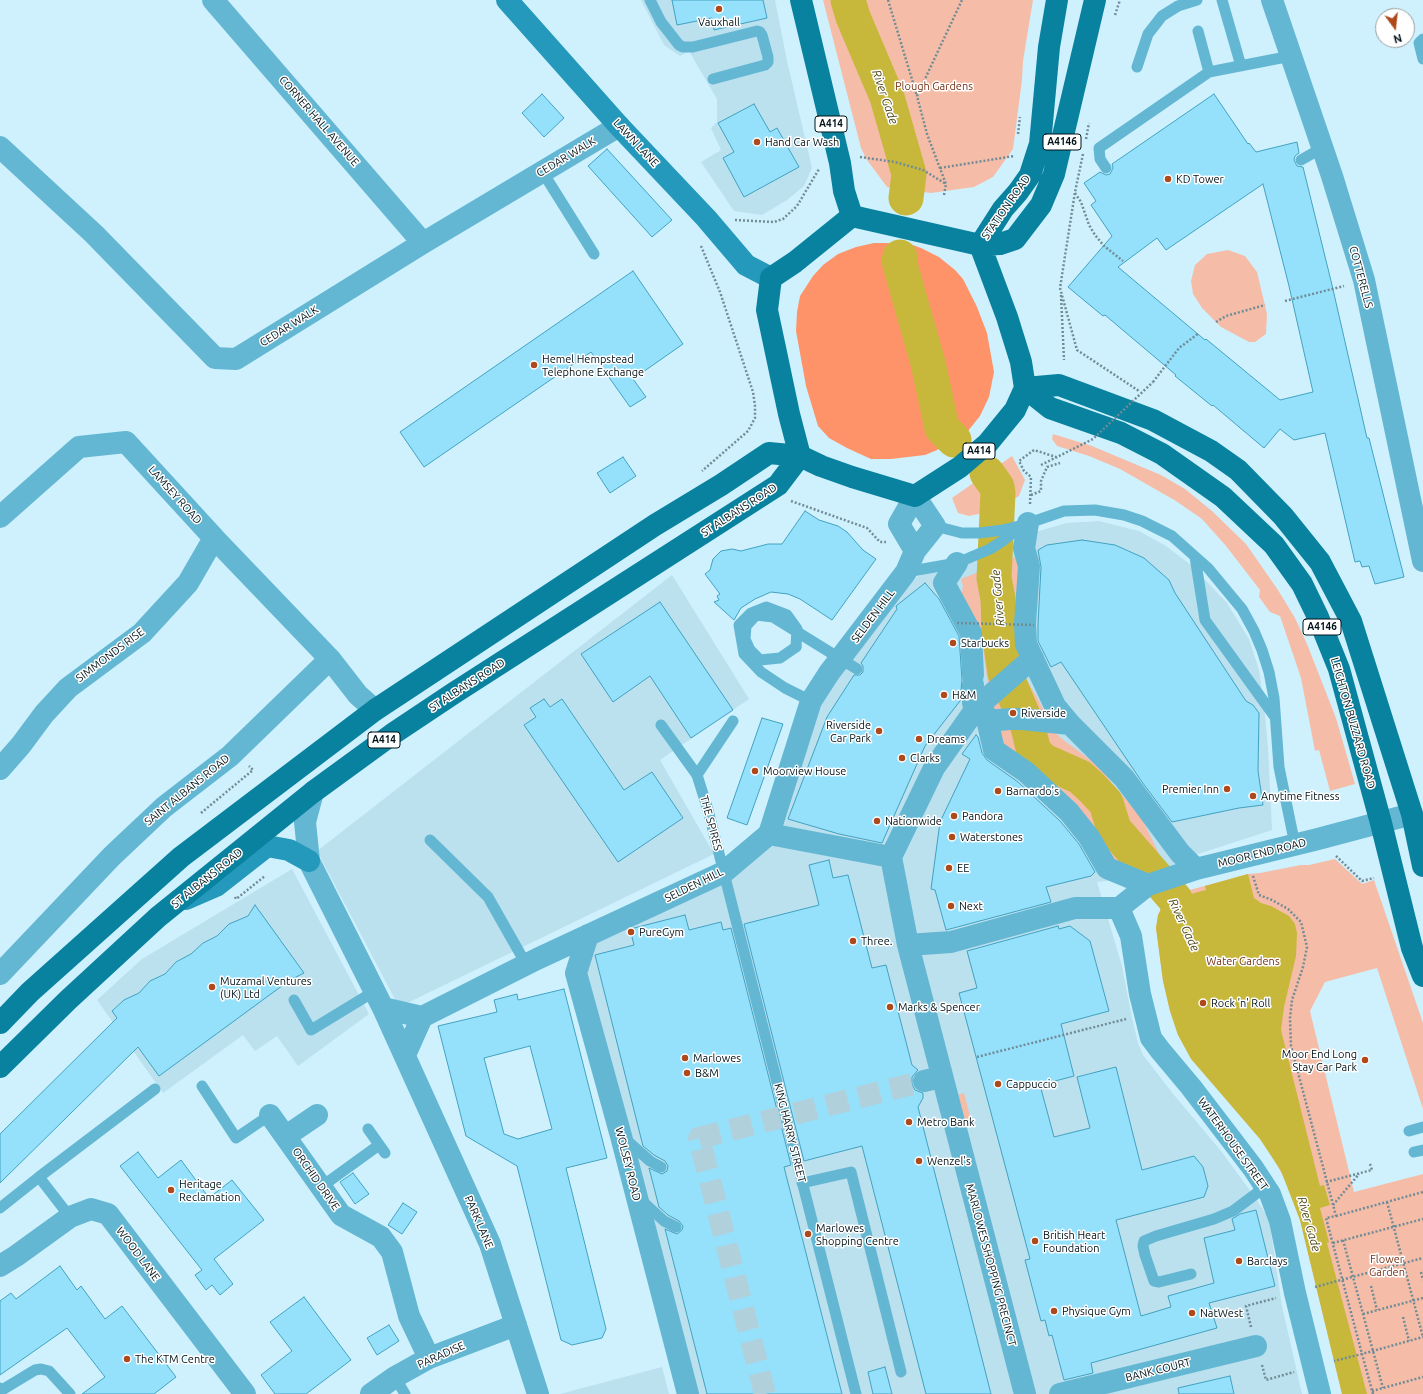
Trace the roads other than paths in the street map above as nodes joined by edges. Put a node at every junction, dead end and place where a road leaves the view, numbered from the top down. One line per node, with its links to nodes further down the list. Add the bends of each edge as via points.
1 (213, 0): 25 (street, CORNER HALL AVENUE)
2 (507, 0): 18 (street, LAWN LANE)
3 (650, 0): 17 (lane, via 661,22 683,47 760,32 768,62)
4 (801, 0): 24 (main road, A414, via 840,163 844,191)
5 (1058, 0): 26 (main road, STATION ROAD, via 1049,47 1040,144 1030,175 1003,209)
6 (1095, 0): 26 (main road, STATION ROAD / A4146, via 1054,174 1041,206 1015,239 1000,244)
7 (1197, 0): 15 (lane, via 1178,6 1162,16 1148,34)
8 (1222, 0): 14 (lane)
9 (1272, 0): 12 (street, COTTERELLS)
10 (1198, 31): 16 (lane)
11 (1423, 40): 13 (lane, via 1419,43)
12 (1291, 56): 14 (lane); 20 (street, COTTERELLS)
13 (1423, 59)
14 (1240, 66): 16 (lane)
15 (1137, 67)
16 (1209, 72): 22 (lane, via 1099,148 1100,159)
17 (713, 79)
18 (619, 126): 23 (street, CEDAR WALK); 28 (street, LAWN LANE, via 706,218 746,265)
19 (0, 146): 25 (street, CEDAR WALK, via 94,234 214,358 236,359)
20 (1322, 148): 21 (lane); 40 (street, COTTERELLS, via 1364,280)
21 (1301, 160)
22 (1106, 168)
23 (542, 171): 25 (street, CEDAR WALK); 27 (lane)
24 (852, 216): 26 (main road); 28 (main road)
25 (424, 243)
26 (980, 245): 29 (main road, A414, via 1021,362)
27 (594, 254)
28 (771, 278): 30 (main road, via 767,310)
29 (1024, 388): 31 (main road, A414, via 1015,410 988,443 960,468); 57 (main road, A4146, via 1059,384 1153,420 1211,451 1238,470 1283,516 1320,562 1351,621); 58 (main road, LEIGHTON BUZZARD ROAD / A4146, via 1050,408 1121,433 1162,454 1224,497 1274,545 1302,584 1340,669)
30 (800, 456): 31 (main road, A414, via 846,475); 42 (main road, ST ALBANS ROAD / A414, via 778,485); 47 (main road, A414, via 769,453)
31 (915, 496): 34 (street); 37 (street, via 899,524)
32 (2, 513): 36 (street, LAMSEY ROAD, via 79,447 126,442)
33 (1026, 524): 35 (lane); 38 (lane, via 1064,511 1096,510 1124,515 1172,536); 43 (street, via 1024,548 1029,566 1026,644)
34 (934, 526): 35 (lane, via 962,533); 37 (street, SELDEN HILL)
35 (1004, 535): 39 (lane)
36 (214, 538): 44 (street, LAMSEY ROAD); 54 (street, SIMMONDS RISE, via 188,583 142,633 68,688)
37 (915, 551): 41 (street, SELDEN HILL)
38 (1195, 557): 49 (lane, via 1206,620); 49 (lane, via 1231,594 1254,631 1269,672)
39 (966, 560): 41 (lane); 48 (street, via 944,583 971,633 973,703)
40 (1423, 561)
41 (906, 572): 46 (street, SELDEN HILL, via 829,673)
42 (573, 617): 47 (main road, A414, via 523,631 403,706); 53 (main road, ST ALBANS ROAD / A414, via 434,706)
43 (1033, 658): 48 (street); 51 (street, via 1055,706)
44 (330, 659): 47 (street, via 358,695); 74 (street, SAINT ALBANS ROAD, via 230,756 164,807 122,846)
45 (857, 669): 46 (lane, bridge, via 799,633 792,629 773,617 756,615 746,626 745,639 750,650 760,660 780,658 796,647 796,635 797,629 786,615 766,607 751,613 739,625 744,654 761,672)
46 (811, 701): 59 (street, SELDEN HILL)
47 (375, 710): 53 (main road, A414, via 381,721); 79 (main road, A414, via 181,857 30,992)
48 (983, 714): 51 (street); 62 (street, via 934,768); 67 (street, via 994,750 1026,772 1069,812 1089,837 1107,868)
49 (1276, 718): 61 (lane, via 1279,767)
50 (733, 721): 55 (lane)
51 (1070, 724): 65 (street, via 1124,778 1180,853)
52 (661, 725): 55 (lane, THE SPIRES)
53 (350, 765): 56 (main road, ST ALBANS ROAD / A414)
54 (0, 769)
55 (697, 775): 66 (lane, THE SPIRES)
56 (313, 792): 63 (street, via 305,822); 68 (main road, ST ALBANS ROAD / A414)
57 (1412, 814): 58 (street, MOOR END ROAD); 64 (main road, A4146)
58 (1380, 823): 61 (street, MOOR END ROAD); 75 (main road, LEIGHTON BUZZARD ROAD / A4146, via 1412,948)
59 (768, 834): 62 (street); 66 (street, SELDEN HILL)
60 (430, 840): 72 (lane, via 488,897)
61 (1295, 845): 65 (street, MOOR END ROAD)
62 (891, 857): 71 (street, MARLOWES SHOPPING PRECINCT)
63 (309, 861): 68 (street, via 289,850 267,846 216,886); 77 (street, PARK LANE)
64 (1423, 866)
65 (1196, 869): 67 (street, MOOR END ROAD)
66 (724, 872): 70 (street, SELDEN HILL); 93 (lane, KING HARRY STREET)
67 (1148, 885): 69 (street, MOOR END ROAD)
68 (172, 906): 81 (main road, ST ALBANS ROAD / A414, via 68,1000)
69 (1119, 908): 71 (street, via 1075,908 951,942); 95 (street, WATERHOUSE STREET, via 1131,936 1144,1014 1151,1038 1191,1086)
70 (588, 935): 72 (street, SELDEN HILL); 73 (street)
71 (908, 945): 114 (street, MARLOWES SHOPPING PRECINCT, via 933,1079)
72 (532, 962): 73 (street); 78 (street, SELDEN HILL)
73 (576, 973): 90 (street, WOLSEY ROAD)
74 (0, 974)
75 (1423, 976)
76 (294, 1000): 77 (lane, via 311,1030)
77 (379, 1000): 78 (street); 80 (street, PARK LANE)
78 (422, 1017): 80 (street)
79 (0, 1023)
80 (405, 1055): 102 (street, PARK LANE, via 490,1244)
81 (0, 1067)
82 (202, 1086): 84 (lane, via 236,1138)
83 (156, 1089): 92 (lane)
84 (270, 1115): 89 (street, ORCHID DRIVE)
85 (317, 1115): 89 (street)
86 (1423, 1127): 88 (lane)
87 (368, 1129): 94 (lane, via 382,1149)
88 (1409, 1131)
89 (286, 1136): 94 (street, ORCHID DRIVE)
90 (621, 1136): 91 (lane); 96 (street, WOLSEY ROAD)
91 (661, 1167)
92 (39, 1177): 97 (lane); 98 (lane)
93 (802, 1182): 105 (lane, via 851,1172); 113 (lane, KING HARRY STREET)
94 (321, 1187): 104 (street, ORCHID DRIVE, via 341,1215 381,1237 392,1252 409,1316)
95 (1265, 1187): 101 (lane, via 1234,1211 1144,1241 1145,1255 1154,1281 1160,1282); 116 (street, WATERHOUSE STREET, via 1280,1221)
96 (636, 1195): 99 (lane, via 664,1221); 112 (street, WOLSEY ROAD)
97 (0, 1208)
98 (70, 1217): 100 (street, WOOD LANE); 109 (street, WOOD LANE, via 91,1209 108,1214)
99 (676, 1226)
100 (0, 1266)
101 (1191, 1274)
102 (516, 1325): 104 (street, PARADISE); 111 (street, PARK LANE)
103 (1256, 1346): 115 (street, BANK COURT)
104 (429, 1358): 106 (street, PARADISE)
105 (901, 1372)
106 (400, 1386): 110 (street, PARADISE)
107 (1, 1390): 108 (lane, via 34,1370 41,1369 49,1371)
108 (70, 1394)
109 (245, 1394)
110 (371, 1394)
111 (538, 1394)
112 (688, 1394)
113 (856, 1394)
114 (1025, 1394)
115 (1060, 1394)
116 (1320, 1394)

